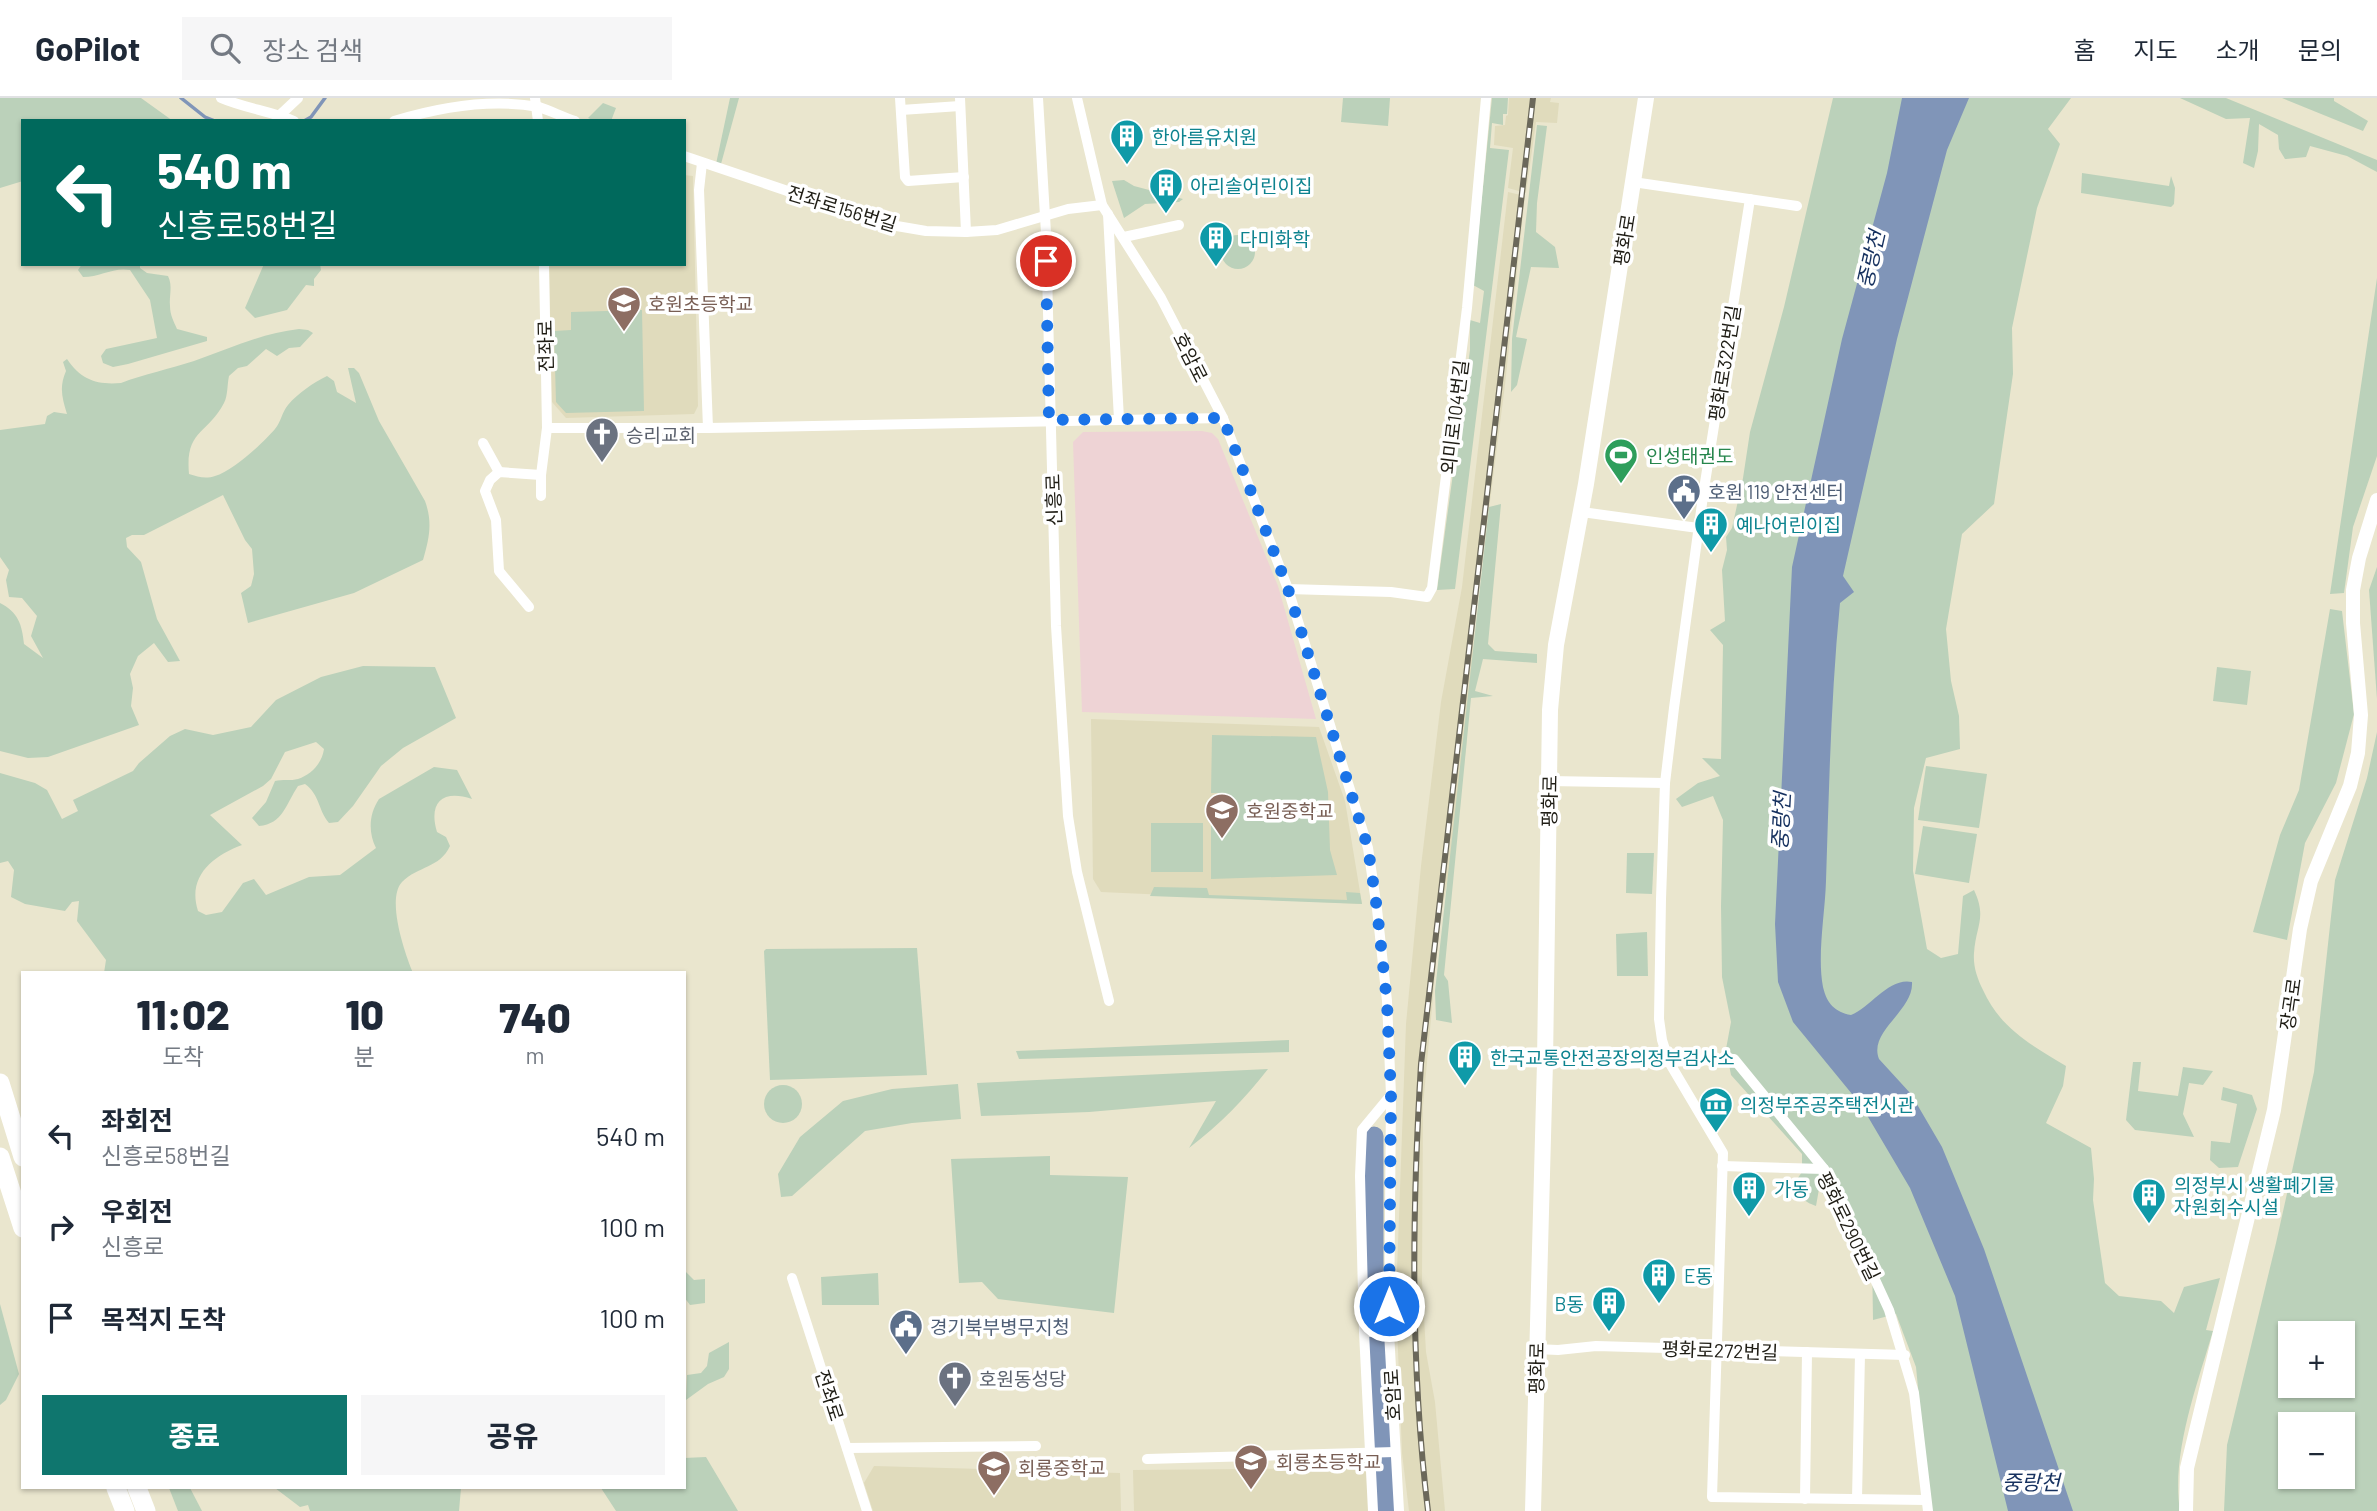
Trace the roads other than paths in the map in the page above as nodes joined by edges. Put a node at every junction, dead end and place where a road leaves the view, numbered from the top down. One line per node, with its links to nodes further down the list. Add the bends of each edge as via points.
1 (221, 98): 11 (street)
2 (298, 98): 11 (street)
3 (900, 98): 10 (street)
4 (1038, 98): 22 (street, 신흥로)
5 (1077, 98): 21 (street, 호암로)
6 (1486, 98): 39 (street, 외미로104번길, via 1432,588 1427,597)
7 (1646, 98): 18 (main road, 평화로)
8 (536, 102): 13 (street, via 457,104); 14 (street)
9 (960, 102): 10 (street); 17 (street)
10 (901, 110): 17 (street, via 908,181)
11 (280, 115): 12 (street)
12 (289, 119)
13 (401, 119)
14 (571, 119)
15 (686, 157): 16 (street, 전좌로156번길)
16 (702, 163): 24 (street, 전좌로156번길, via 885,224); 31 (street, via 699,190)
17 (964, 177): 24 (street)
18 (1633, 182): 19 (street); 37 (main road, 평화로)
19 (1750, 199): 20 (street); 38 (street, 평화로322번길)
20 (1797, 206)
21 (1105, 208): 22 (street, 전좌로156번길); 25 (street, 호암로); 28 (street)
22 (1044, 215): 24 (street, 전좌로156번길, via 997,230); 29 (street, 신흥로)
23 (1179, 225): 25 (street)
24 (965, 232)
25 (1124, 237): 27 (street, 호암로)
26 (544, 266): 30 (street, 전좌로)
27 (1223, 418): 28 (street); 39 (street, 호암로)
28 (1119, 419): 29 (street)
29 (1049, 420): 31 (street); 43 (street, 신흥로, via 1068,816 1077,872)
30 (547, 428): 31 (street); 34 (street, 전좌로)
31 (708, 428)
32 (484, 443): 33 (street)
33 (499, 472): 34 (street); 40 (street, via 485,491 496,520 499,571)
34 (541, 475): 35 (street, 전좌로)
35 (541, 496)
36 (2377, 500): 77 (street, 장곡로, via 2353,590 2361,715 2358,753 2350,786 2311,881 2300,929 2274,1110 2187,1468)
37 (1581, 512): 38 (street); 41 (main road, 평화로, via 1556,645)
38 (1698, 528): 42 (street, 평화로322번길)
39 (1288, 589): 47 (street, 호암로, via 1368,848 1387,1002)
40 (529, 607)
41 (1549, 781): 42 (street); 44 (main road, 평화로)
42 (1665, 783): 45 (street, 평화로322번길, via 1659,1019)
43 (1110, 1000)
44 (1545, 1062): 45 (street, 평화로290번길); 56 (main road, 평화로)
45 (1670, 1062): 50 (street, 평화로322번길, via 1723,1153); 51 (street, 평화로290번길, via 1734,1059)
46 (0, 1083): 48 (highway)
47 (1391, 1095): 54 (street, via 1362,1130); 55 (street, 호암로)
48 (21, 1151)
49 (0, 1157): 52 (highway)
50 (1722, 1166): 51 (street); 57 (street, 평화로322번길)
51 (1824, 1169): 60 (street, 평화로290번길)
52 (21, 1222)
53 (792, 1278): 62 (street, 전좌로)
54 (1364, 1332): 55 (street); 64 (street)
55 (1389, 1332): 63 (street, 호암로)
56 (1536, 1349): 57 (street, 평화로272번길); 76 (main road, 평화로)
57 (1716, 1350): 58 (street, 평화로272번길); 68 (street, 평화로322번길, via 1712,1497)
58 (1807, 1352): 59 (street, 평화로272번길); 68 (street)
59 (1860, 1354): 60 (street, 평화로272번길); 69 (street)
60 (1905, 1355): 70 (street, 평화로290번길)
61 (1035, 1446): 62 (street)
62 (847, 1448): 73 (street, 전좌로)
63 (1395, 1452): 64 (street); 75 (street, 호암로)
64 (1370, 1453): 65 (street); 74 (street)
65 (1147, 1459)
66 (116, 1489): 71 (highway)
67 (137, 1489): 72 (highway)
68 (1805, 1499): 69 (street)
69 (1857, 1499): 70 (street)
70 (1927, 1505)
71 (125, 1511)
72 (146, 1511)
73 (867, 1511)
74 (1373, 1511)
75 (1399, 1511)
76 (1533, 1511)
77 (2186, 1511)

